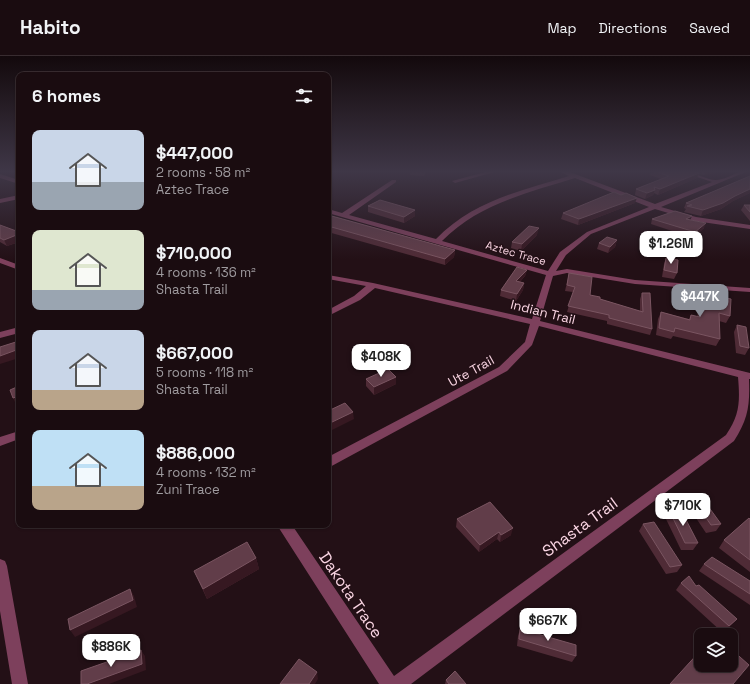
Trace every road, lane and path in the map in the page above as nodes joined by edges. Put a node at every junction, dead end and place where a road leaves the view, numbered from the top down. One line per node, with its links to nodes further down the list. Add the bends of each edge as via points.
1 (366, 200): 7 (street)
2 (503, 200): 9 (street, via 453,225)
3 (639, 200): 5 (street)
4 (672, 200): 5 (street, Ute Trail)
5 (656, 207): 8 (street, via 695,219); 12 (street, Ute Trail, via 589,233 563,254)
6 (331, 212): 7 (street, Aztec Trace)
7 (344, 215): 9 (street, Aztec Trace)
8 (750, 227)
9 (438, 241): 12 (street, Aztec Trace)
10 (0, 260): 11 (street)
11 (16, 267)
12 (550, 274): 15 (street, Aztec Trace, via 567,271 635,282); 17 (street, Ute Trail)
13 (331, 278): 14 (street, Indian Trail)
14 (373, 285): 16 (street, via 357,298); 17 (street, Indian Trail)
15 (750, 290)
16 (331, 312)
17 (536, 323): 20 (street, Indian Trail); 23 (street, Ute Trail, via 529,343 503,369)
18 (16, 331): 19 (street)
19 (0, 335)
20 (746, 376): 28 (street, Shasta Trail, via 744,409 740,423 730,438)
21 (16, 436): 22 (street)
22 (0, 442)
23 (331, 461)
24 (286, 528): 27 (street, Dakota Trace)
25 (0, 566): 26 (street)
26 (20, 684)
27 (389, 684)
28 (398, 684)

